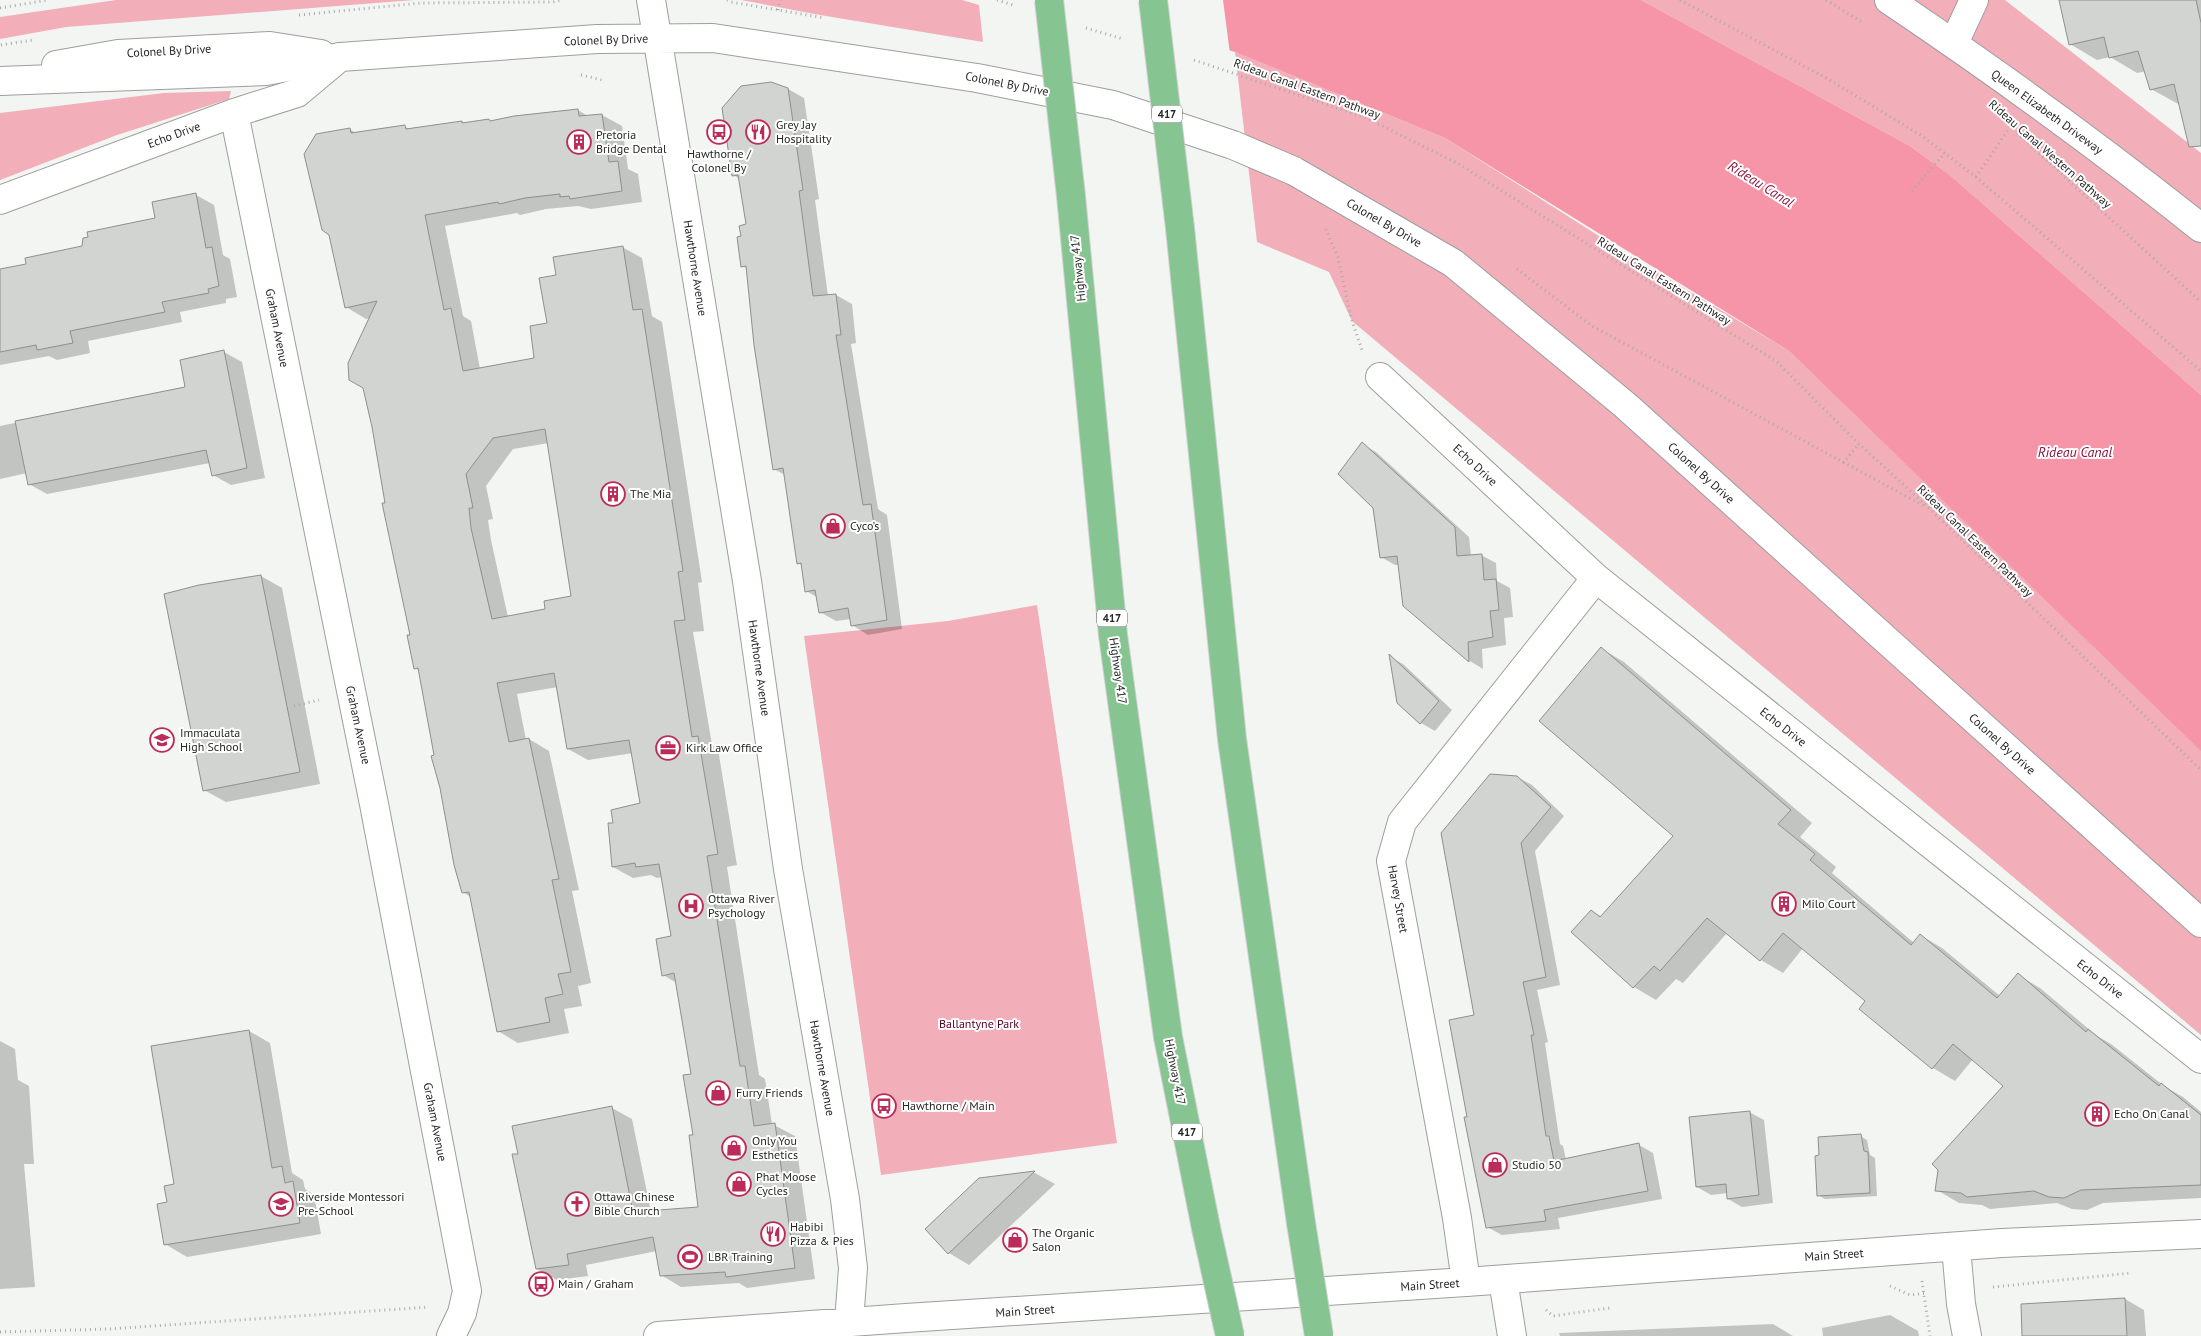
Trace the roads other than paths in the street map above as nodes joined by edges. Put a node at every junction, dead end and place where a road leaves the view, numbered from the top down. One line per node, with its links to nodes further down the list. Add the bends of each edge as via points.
1 (652, 0): 6 (main road, Hawthorne Avenue)
2 (1153, 0): 26 (highway, 417, bridge, via 1180,228 1232,739)
3 (1889, 0): 7 (main road, Queen Elizabeth Driveway)
4 (1974, 0): 7 (main road)
5 (1037, 4): 25 (highway, Highway 417 / 417, bridge, via 1071,196 1114,635 1168,1037)
6 (657, 38): 8 (main road, Colonel By Drive, via 597,39); 16 (main road, Colonel By Drive, via 713,38 977,78 1113,105 1233,145 1294,171 1453,262 1625,405); 22 (main road, Hawthorne Avenue, via 747,581 788,869 845,1199 853,1268)
7 (1954, 44): 13 (main road, Queen Elizabeth Driveway)
8 (340, 57): 9 (main road, Colonel By Drive, via 270,46 118,54); 10 (main road, Colonel By Drive, via 266,71); 11 (main road, Echo Drive, via 297,93)
9 (0, 76)
10 (0, 81)
11 (234, 113): 12 (main road, Echo Drive); 23 (main road, Graham Avenue, via 374,804 467,1291 462,1313)
12 (0, 200)
13 (2201, 228)
14 (1380, 377): 15 (main road, Echo Drive)
15 (1596, 578): 17 (main road, Echo Drive); 21 (main road, Harvey Street, via 1402,822 1391,861)
16 (2201, 923)
17 (2201, 1059)
18 (2201, 1234): 19 (main road, Main Street)
19 (1956, 1247): 20 (main road, Main Street); 28 (main road)
20 (1503, 1280): 21 (main road, Main Street); 27 (main road)
21 (1466, 1282): 22 (main road, Main Street)
22 (847, 1329): 24 (main road, Main Street)
23 (451, 1336)
24 (658, 1336)
25 (1230, 1336)
26 (1319, 1336)
27 (1512, 1336)
28 (1967, 1336)

